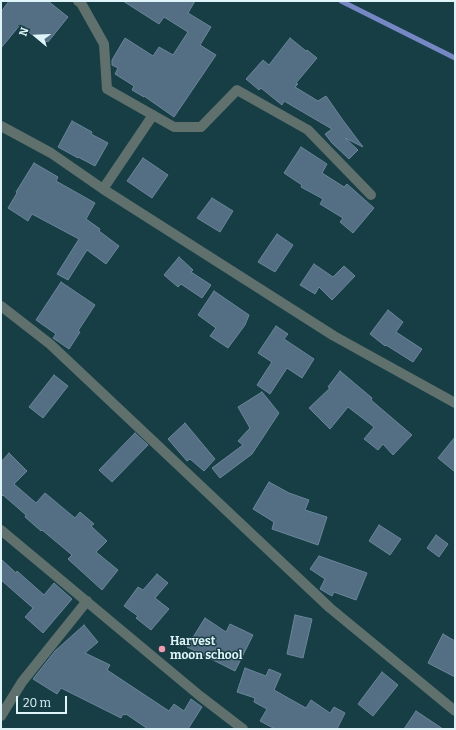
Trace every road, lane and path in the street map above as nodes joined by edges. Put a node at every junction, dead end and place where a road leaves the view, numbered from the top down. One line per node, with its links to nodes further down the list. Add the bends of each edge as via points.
1 (78, 1): 2 (street, via 81,2 104,44 107,89)
2 (153, 115): 4 (street); 5 (street, via 174,127 201,127 237,90 308,130)
3 (1, 126): 4 (street, via 51,153)
4 (104, 189): 7 (street, via 334,336)
5 (371, 195)
6 (1, 306): 10 (street, via 50,344 330,608)
7 (455, 403)
8 (1, 530): 9 (street)
9 (87, 601): 11 (street, via 22,682); 12 (street)
10 (455, 711)
11 (1, 716)
12 (243, 729)

